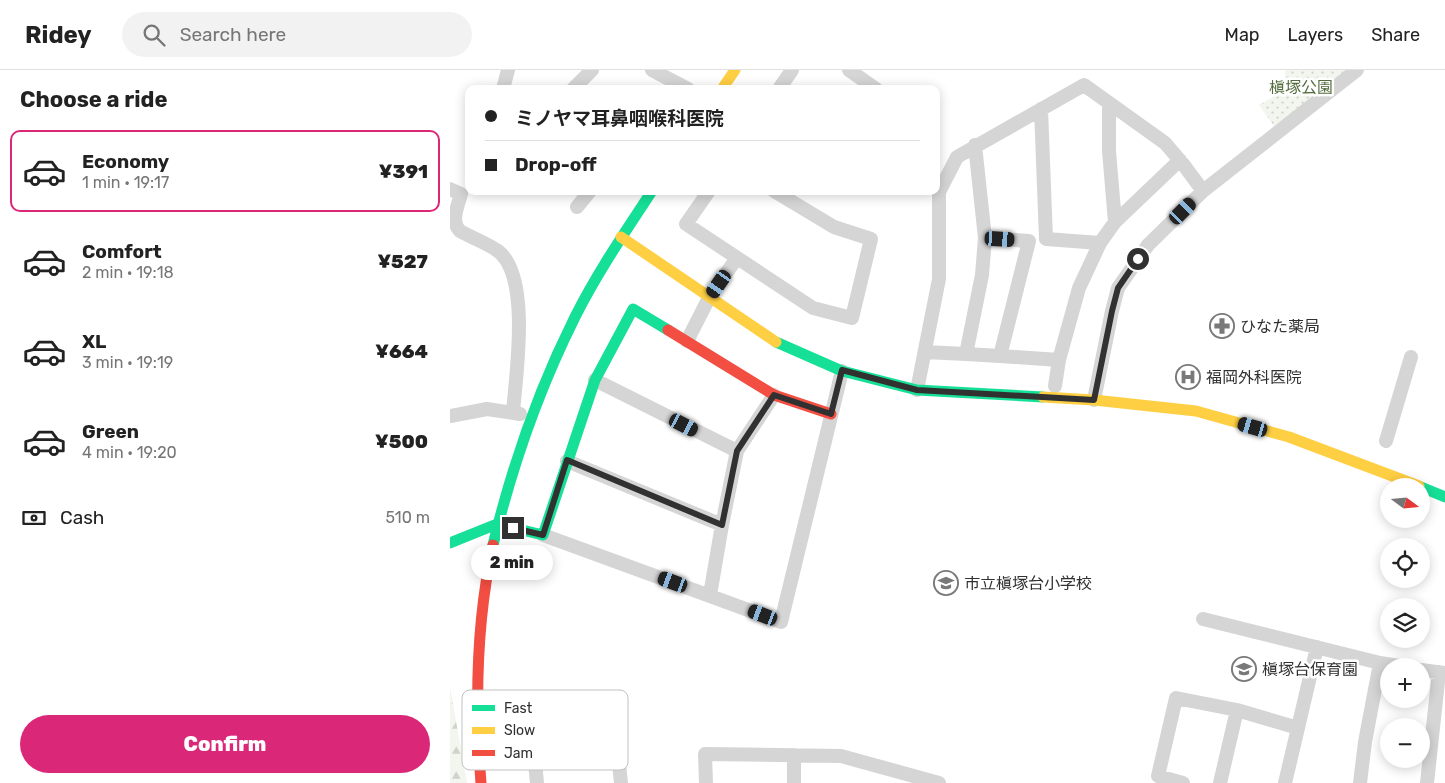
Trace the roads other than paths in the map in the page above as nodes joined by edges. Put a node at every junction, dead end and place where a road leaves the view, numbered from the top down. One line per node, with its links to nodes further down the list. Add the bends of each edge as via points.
1 (508, 70): 8 (street)
2 (592, 70): 9 (street)
3 (652, 70): 10 (street)
4 (735, 70): 11 (street)
5 (792, 70): 12 (street)
6 (849, 70): 13 (street)
7 (1357, 70): 20 (street)
8 (504, 85)
9 (577, 85)
10 (676, 85)
11 (725, 85)
12 (782, 85)
13 (870, 85)
14 (1109, 104): 15 (street, via 1084,85); 17 (street, via 1165,143); 27 (street)
15 (1041, 108): 16 (street); 30 (street)
16 (975, 145): 19 (street, via 957,157); 29 (street)
17 (1180, 160): 20 (street); 27 (street)
18 (450, 189): 47 (street, via 461,194 454,221 456,227 498,251 513,274 519,323)
19 (940, 190)
20 (1202, 191): 46 (street, via 1148,245 1118,288)
21 (587, 195): 26 (street)
22 (649, 195): 28 (street)
23 (706, 195): 33 (street, via 686,224)
24 (781, 195): 33 (street, via 834,227 871,239 852,318 813,308)
25 (939, 195): 36 (street, via 939,280)
26 (577, 207)
27 (1115, 222): 32 (street)
28 (620, 237): 34 (street); 50 (street, via 576,315)
29 (985, 238): 31 (street); 37 (street, via 982,275)
30 (1046, 238): 31 (street); 32 (street)
31 (1029, 241): 38 (street)
32 (1100, 243): 40 (street, via 1079,288)
33 (737, 258): 34 (street)
34 (710, 296): 35 (street); 41 (street, via 779,344)
35 (686, 341): 42 (street, via 633,309); 45 (street)
36 (925, 352): 37 (street); 44 (street)
37 (966, 354): 38 (street)
38 (1000, 356): 40 (street)
39 (1410, 357): 51 (street)
40 (1059, 360): 43 (street)
41 (842, 370): 44 (street); 48 (street)
42 (595, 380): 52 (street); 53 (street)
43 (1055, 386)
44 (917, 390): 46 (street)
45 (774, 395): 48 (street); 52 (street)
46 (1094, 400): 54 (street, via 1196,411 1289,437)
47 (514, 412): 49 (street, via 487,409); 50 (street)
48 (831, 414): 61 (street, via 781,622)
49 (450, 416)
50 (531, 417): 57 (street)
51 (1386, 440)
52 (737, 451): 58 (street)
53 (567, 460): 58 (street); 59 (street)
54 (1399, 478)
55 (1430, 491): 56 (street)
56 (1445, 497)
57 (497, 524): 59 (street); 60 (street); 66 (street, via 486,577)
58 (722, 525): 61 (street)
59 (543, 535): 61 (street)
60 (450, 543)
61 (710, 595)
62 (1203, 619): 63 (street)
63 (1317, 647): 64 (street); 68 (street)
64 (1380, 663): 84 (street)
65 (1442, 673): 85 (street)
66 (478, 690)
67 (1237, 710): 68 (street); 74 (street, via 1176,698); 82 (street)
68 (1298, 728): 83 (street)
69 (794, 755): 73 (street, via 841,756); 78 (street, via 705,754); 79 (street)
70 (480, 770): 75 (street)
71 (536, 770): 76 (street)
72 (620, 770): 77 (street)
73 (895, 777): 80 (street)
74 (1157, 779): 81 (street)
75 (481, 783)
76 (538, 783)
77 (621, 783)
78 (706, 783)
79 (794, 783)
80 (939, 783)
81 (1184, 783)
82 (1220, 783)
83 (1285, 783)
84 (1360, 783)
85 (1426, 783)

